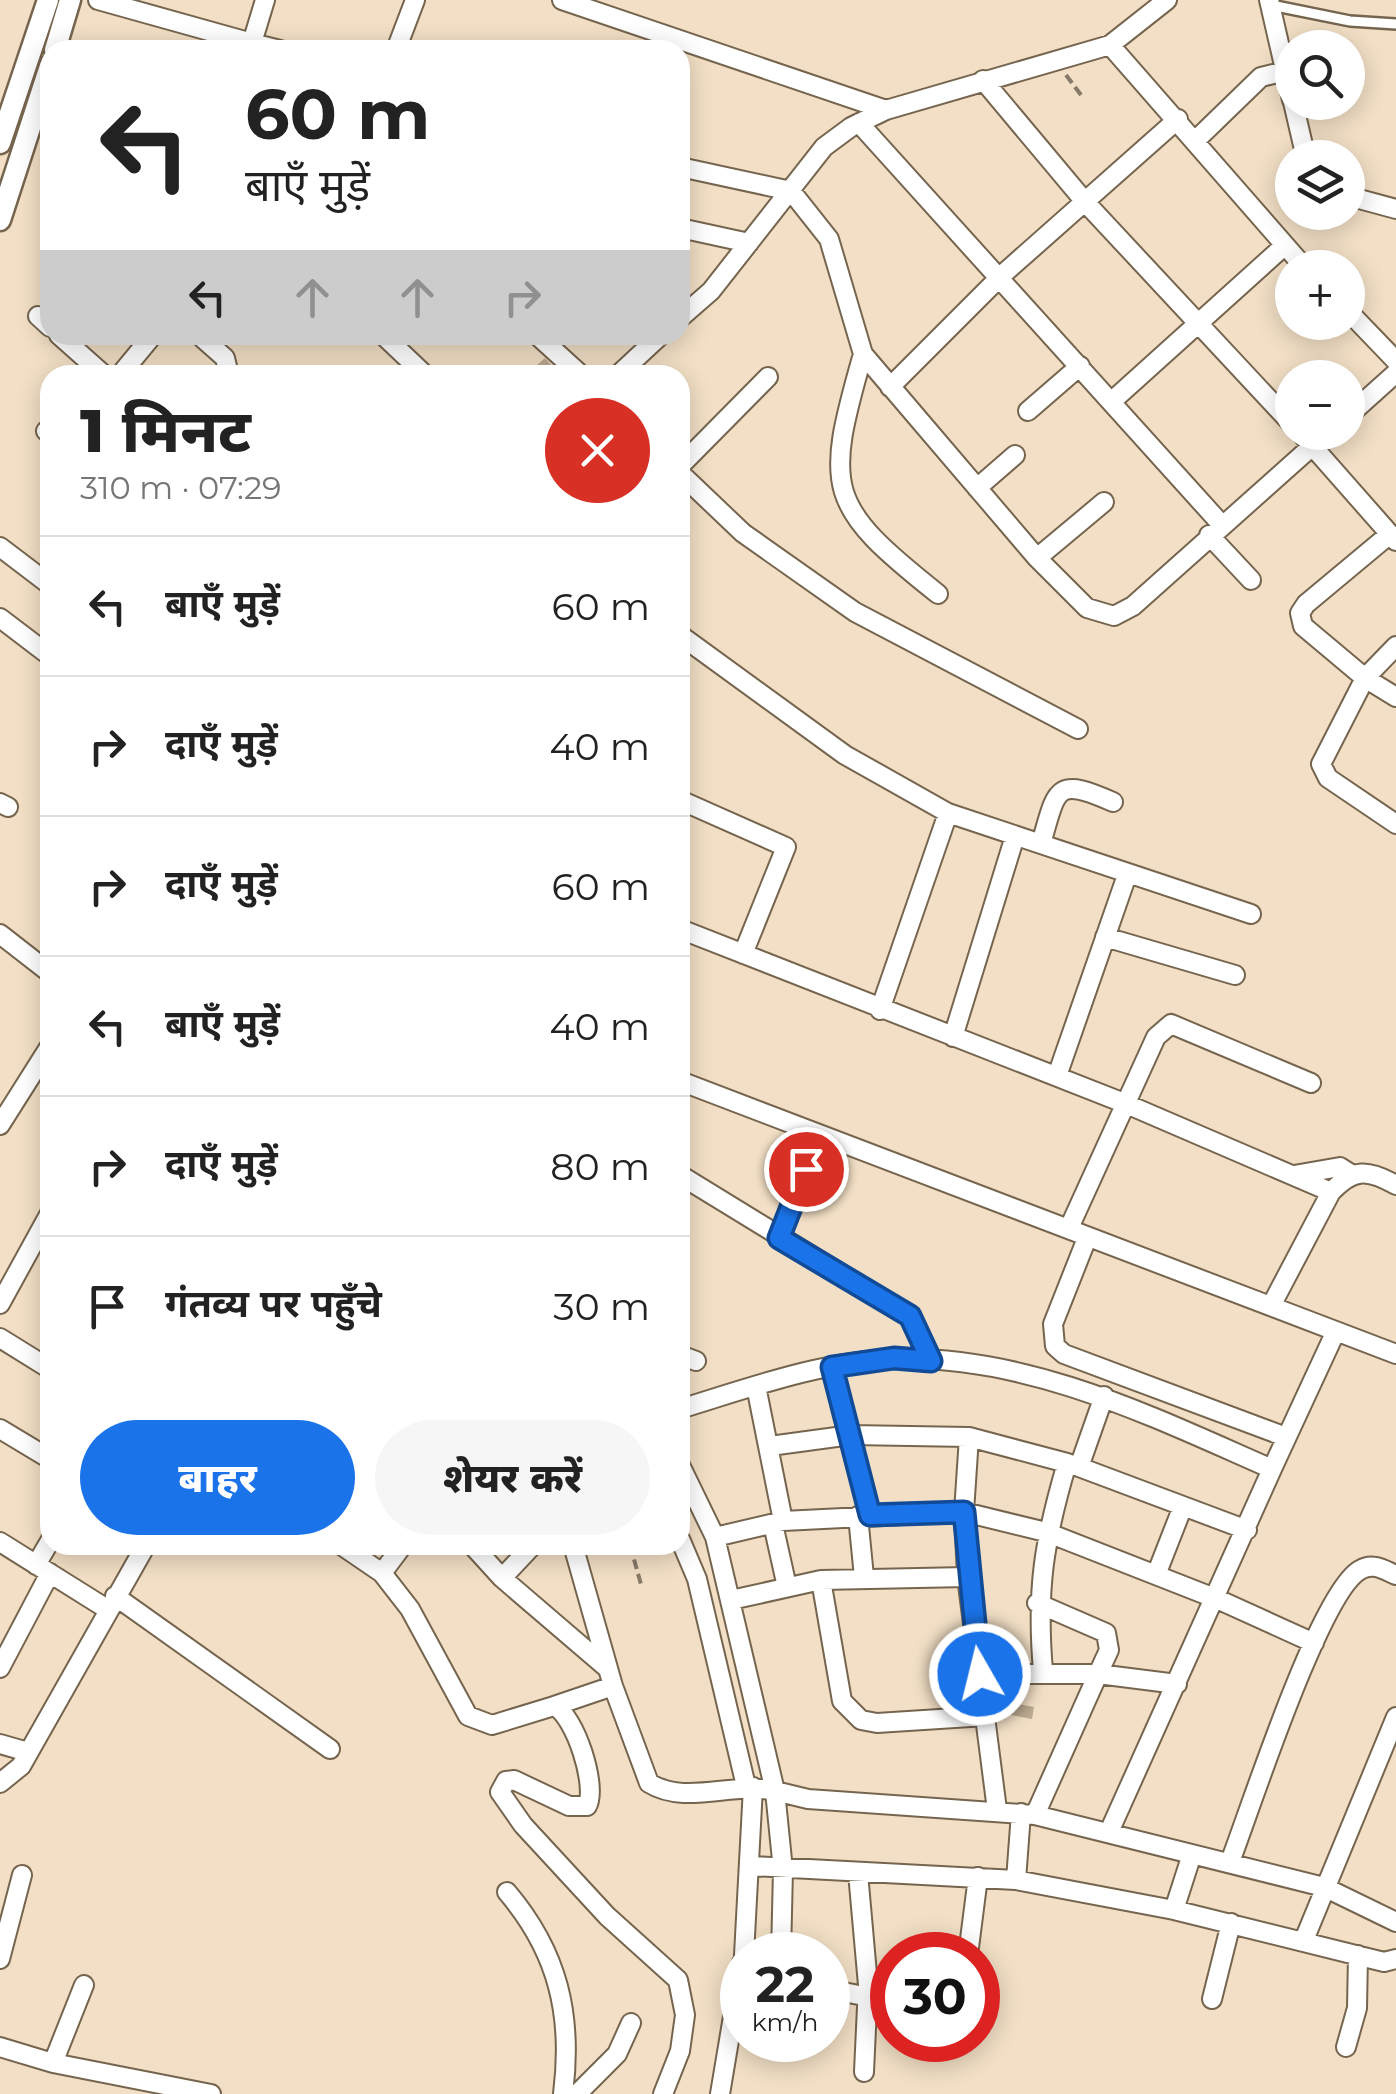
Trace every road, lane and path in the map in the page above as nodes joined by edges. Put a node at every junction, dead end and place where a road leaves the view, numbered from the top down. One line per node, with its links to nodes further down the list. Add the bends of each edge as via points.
1 (48, 0): 26 (street)
2 (70, 0): 12 (street)
3 (98, 0): 13 (street)
4 (265, 0): 14 (street)
5 (416, 0): 15 (street)
6 (562, 0): 9 (street)
7 (1167, 0): 16 (street)
8 (1270, 2): 10 (lane); 11 (street)
9 (607, 7): 22 (street)
10 (1396, 24)
11 (1276, 30)
12 (58, 40)
13 (241, 40)
14 (253, 40)
15 (400, 40)
16 (1110, 45): 17 (street); 23 (street)
17 (1058, 64): 19 (street); 21 (path)
18 (1275, 74): 25 (street, via 1260,77)
19 (983, 80): 22 (street); 30 (street)
20 (40, 97): 32 (street)
21 (1084, 99)
22 (886, 110): 24 (street)
23 (1178, 119): 25 (street); 30 (street)
24 (859, 122): 28 (street, via 824,147); 37 (street)
25 (1197, 139): 35 (street)
26 (0, 142)
27 (690, 170): 28 (street)
28 (791, 190): 34 (street); 47 (street, via 829,239)
29 (1365, 201): 31 (street)
30 (1086, 203): 37 (street); 39 (street)
31 (1396, 209)
32 (0, 220)
33 (690, 230): 34 (street)
34 (749, 243): 38 (street)
35 (1284, 246): 36 (street); 39 (street)
36 (1288, 250)
37 (1002, 275): 55 (street); 58 (street)
38 (690, 309)
39 (1197, 323): 60 (street); 61 (street)
40 (1365, 329): 48 (street)
41 (70, 345): 49 (street)
42 (145, 345): 50 (street)
43 (211, 345): 51 (street)
44 (394, 345): 52 (street)
45 (549, 345): 53 (street)
46 (650, 345): 54 (street)
47 (863, 354): 58 (street); 76 (street, via 837,453 842,492 876,545)
48 (1396, 361)
49 (93, 365)
50 (128, 365)
51 (227, 365)
52 (414, 365)
53 (570, 365)
54 (629, 365)
55 (1080, 366): 60 (street); 62 (street)
56 (1396, 373): 59 (street)
57 (768, 376): 66 (street)
58 (890, 387): 68 (street)
59 (1365, 401)
60 (1111, 402): 70 (street)
61 (1275, 406)
62 (1028, 411)
63 (1296, 450): 70 (street)
64 (1317, 450): 71 (street)
65 (1015, 454): 68 (street)
66 (690, 459)
67 (690, 480): 83 (street, via 743,533 855,612)
68 (977, 488): 73 (street)
69 (1104, 502): 73 (street)
70 (1215, 529): 73 (street, via 1114,616 1087,608); 75 (street)
71 (1393, 537): 81 (street, via 1300,614 1303,626)
72 (0, 546): 74 (street)
73 (1038, 558)
74 (40, 577)
75 (1251, 580)
76 (938, 594)
77 (0, 618): 80 (street)
78 (690, 643): 86 (street, via 845,754)
79 (1396, 646): 81 (street)
80 (40, 648)
81 (1366, 678): 82 (street); 87 (street, via 1321,764 1328,778)
82 (1396, 696)
83 (1078, 730)
84 (1113, 802): 89 (street, via 1065,787 1054,798)
85 (690, 805): 95 (street, via 786,847)
86 (948, 813): 88 (street); 98 (street)
87 (1396, 824)
88 (1016, 836): 89 (street); 99 (street)
89 (1040, 844): 90 (street)
90 (1126, 875): 91 (street); 94 (street)
91 (1251, 914)
92 (690, 932): 95 (street)
93 (0, 934): 96 (street)
94 (1105, 937): 97 (street); 101 (street)
95 (744, 954): 98 (street)
96 (40, 965)
97 (1235, 975)
98 (880, 1010): 99 (street)
99 (953, 1037): 101 (street)
100 (40, 1062): 105 (street)
101 (1057, 1076): 104 (street)
102 (1311, 1083): 104 (street, via 1171,1024 1156,1037)
103 (690, 1085): 106 (street)
104 (1124, 1103): 108 (street); 112 (street)
105 (0, 1125)
106 (819, 1134): 112 (street); 114 (street)
107 (1351, 1174): 108 (street, via 1340,1168); 110 (street, via 1374,1172); 111 (street)
108 (1292, 1176): 111 (street)
109 (690, 1182): 114 (street)
110 (1396, 1185)
111 (1331, 1192): 117 (street)
112 (1069, 1228): 115 (street)
113 (40, 1231): 116 (street)
114 (779, 1238): 121 (street, via 910,1316)
115 (1087, 1238): 117 (street); 130 (street, via 1053,1324 1054,1346)
116 (0, 1304)
117 (1271, 1306): 118 (street)
118 (1335, 1333): 120 (street); 130 (street)
119 (0, 1338): 122 (street)
120 (1396, 1354)
121 (931, 1361): 123 (street, via 894,1358); 125 (street, via 1012,1371)
122 (40, 1364)
123 (832, 1367): 124 (street); 128 (street)
124 (756, 1386): 126 (street); 131 (street)
125 (1104, 1396): 133 (street); 134 (street)
126 (690, 1406)
127 (0, 1429): 132 (street)
128 (852, 1435): 129 (street); 131 (street); 138 (street)
129 (969, 1436): 133 (street); 137 (street)
130 (1285, 1440): 134 (street)
131 (770, 1446): 139 (street)
132 (40, 1453)
133 (1073, 1465): 136 (street); 141 (street)
134 (1274, 1465): 140 (street)
135 (690, 1488): 142 (street)
136 (1184, 1506): 140 (street); 155 (street)
137 (964, 1512): 138 (street); 141 (street); 159 (street)
138 (864, 1515): 139 (street); 157 (street)
139 (778, 1522): 142 (street); 162 (street)
140 (1247, 1530): 163 (street)
141 (1046, 1532): 155 (street); 166 (street)
142 (715, 1537): 164 (street)
143 (0, 1542): 153 (street)
144 (46, 1555): 153 (street)
145 (140, 1555): 165 (street)
146 (355, 1555): 154 (street)
147 (396, 1555): 154 (street)
148 (481, 1555): 158 (street)
149 (524, 1555): 158 (street)
150 (576, 1555): 173 (street)
151 (633, 1555): 161 (path)
152 (687, 1555): 167 (street)
153 (43, 1569): 165 (street); 169 (street)
154 (382, 1574): 176 (street, via 410,1610 468,1716 492,1725)
155 (1156, 1575): 163 (street)
156 (1396, 1575): 168 (street, via 1377,1566 1355,1573)
157 (864, 1577): 159 (street); 160 (street)
158 (502, 1578): 173 (street)
159 (967, 1578): 171 (street)
160 (821, 1580): 162 (street); 177 (street, via 842,1700 861,1720)
161 (642, 1588)
162 (787, 1588): 164 (street)
163 (1217, 1599): 168 (street); 175 (street)
164 (732, 1600): 167 (street)
165 (111, 1603): 180 (street); 181 (street)
166 (1038, 1603): 170 (street); 172 (street, via 1106,1633 1109,1650)
167 (723, 1630): 174 (street); 174 (street)
168 (1314, 1643): 189 (street)
169 (0, 1668)
170 (1043, 1671): 171 (street); 172 (street)
171 (980, 1674): 177 (street)
172 (1098, 1674): 175 (street); 186 (street)
173 (610, 1677): 176 (street); 183 (street, via 649,1783 677,1794)
174 (736, 1680): 183 (street); 184 (street)
175 (1176, 1684): 187 (street)
176 (554, 1706): 221 (street, via 570,1718 591,1784 590,1802 568,1806 514,1780 501,1786 502,1799 607,1916 678,1980 685,2014)
177 (986, 1716): 185 (street)
178 (1396, 1716): 196 (street)
179 (0, 1744): 181 (street)
180 (330, 1749)
181 (28, 1752): 182 (street)
182 (0, 1783)
183 (750, 1786): 184 (street); 190 (street)
184 (776, 1791): 185 (street, via 808,1799); 191 (street)
185 (997, 1810): 186 (street)
186 (1028, 1814): 187 (street); 195 (street)
187 (1109, 1832): 188 (street)
188 (1192, 1854): 189 (street); 198 (street)
189 (1230, 1862): 196 (street)
190 (752, 1866): 191 (street); 201 (street)
191 (783, 1870): 192 (street); 202 (street)
192 (858, 1873): 194 (street); 210 (street)
193 (22, 1875): 206 (street)
194 (978, 1877): 195 (street); 203 (street)
195 (1016, 1880): 198 (street)
196 (1324, 1887): 199 (street); 204 (street)
197 (507, 1892): 219 (street, via 536,1926 553,1967 567,2057)
198 (1174, 1910): 200 (street)
199 (1396, 1922)
200 (1231, 1924): 204 (street); 211 (street)
201 (746, 1932)
202 (782, 1932)
203 (971, 1932)
204 (1304, 1940): 205 (street)
205 (1358, 1955): 207 (street); 214 (street, via 1357,2008)
206 (0, 1959)
207 (1396, 1959)
208 (84, 1985): 216 (street)
209 (850, 1994): 210 (street)
210 (868, 1997): 217 (street)
211 (1212, 1998)
212 (630, 2023): 220 (street, via 617,2054)
213 (0, 2047): 216 (street)
214 (1346, 2048)
215 (725, 2062): 222 (street)
216 (52, 2063): 218 (street)
217 (864, 2072)
218 (210, 2094)
219 (563, 2094)
220 (578, 2094)
221 (663, 2094)
222 (720, 2094)

